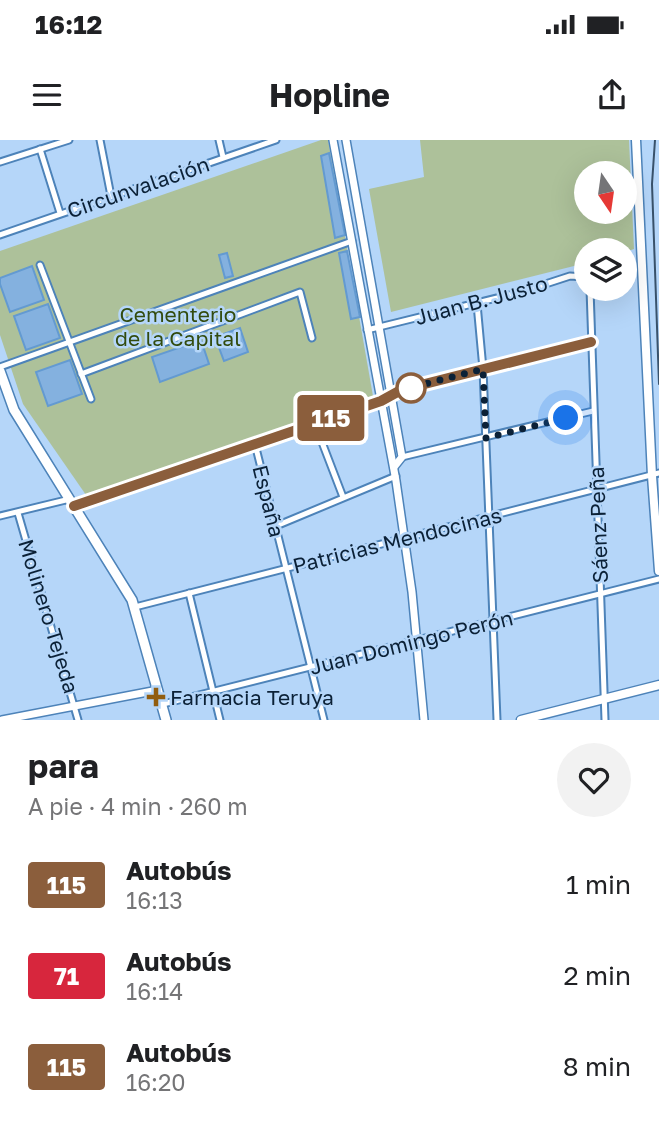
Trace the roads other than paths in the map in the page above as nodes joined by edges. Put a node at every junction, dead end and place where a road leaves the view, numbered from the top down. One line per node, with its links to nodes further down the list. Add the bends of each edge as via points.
1 (69, 140): 8 (street)
2 (100, 140): 11 (street)
3 (219, 140): 9 (street)
4 (276, 140): 9 (street, Circunvalación)
5 (333, 140): 14 (street)
6 (346, 140): 19 (street)
7 (636, 140): 36 (main road)
8 (40, 149): 10 (street); 12 (street)
9 (223, 158): 11 (street, Circunvalación)
10 (0, 162)
11 (111, 196): 12 (street, Circunvalación)
12 (60, 213): 13 (street, Circunvalación)
13 (0, 235)
14 (352, 241): 20 (street); 23 (street)
15 (40, 265): 23 (street)
16 (574, 277): 18 (street, Juan B. Justo)
17 (590, 301): 22 (street, Sáenz Peña)
18 (477, 304): 19 (street, Juan B. Justo); 25 (street)
19 (379, 327): 20 (street, Juan B. Justo); 27 (street)
20 (367, 330): 29 (street)
21 (312, 338): 26 (street, via 300,292)
22 (591, 342): 25 (street); 30 (street, Sáenz Peña)
23 (68, 343): 24 (street); 26 (street)
24 (0, 369): 39 (main road, via 14,410)
25 (483, 369): 27 (street); 32 (street)
26 (81, 374): 28 (street)
27 (390, 395): 29 (street); 34 (street)
28 (91, 399)
29 (381, 401): 31 (street); 35 (street)
30 (593, 411): 32 (street); 37 (street, Sáenz Peña)
31 (315, 424): 33 (street); 38 (street)
32 (486, 438): 34 (street); 42 (street)
33 (255, 444): 39 (street); 43 (street, España)
34 (402, 457): 35 (street)
35 (395, 471): 38 (street); 44 (street)
36 (655, 474): 37 (street, Patricias Mendocinas); 46 (main road)
37 (596, 489): 42 (street, Patricias Mendocinas); 49 (street, Sáenz Peña)
38 (343, 497): 43 (street)
39 (72, 503): 40 (street); 50 (main road)
40 (18, 513): 41 (street); 59 (street, Molinero Tejeda)
41 (0, 516)
42 (489, 516): 44 (street, Patricias Mendocinas); 51 (street)
43 (275, 526): 45 (street, España)
44 (405, 538): 45 (street, Patricias Mendocinas); 52 (street)
45 (286, 569): 48 (street, Patricias Mendocinas); 53 (street, España)
46 (659, 571)
47 (659, 579): 49 (street, Juan Domingo Perón)
48 (189, 593): 50 (street, Patricias Mendocinas); 56 (street)
49 (600, 594): 51 (street, Juan Domingo Perón); 57 (street, Sáenz Peña)
50 (135, 607): 55 (main road)
51 (492, 621): 52 (street, Juan Domingo Perón); 66 (street)
52 (415, 642): 53 (street, Juan Domingo Perón); 65 (street)
53 (311, 667): 56 (street, Juan Domingo Perón); 64 (street, España)
54 (659, 685): 57 (main road)
55 (158, 690): 58 (main road); 59 (street)
56 (213, 691): 58 (street, Juan Domingo Perón); 63 (street)
57 (604, 699): 67 (main road); 68 (street, Sáenz Peña)
58 (163, 704): 62 (main road)
59 (76, 707): 60 (street); 61 (street, Molinero Tejeda)
60 (2, 720)
61 (78, 720)
62 (166, 720)
63 (220, 720)
64 (324, 720)
65 (424, 720)
66 (497, 720)
67 (522, 720)
68 (605, 720)

